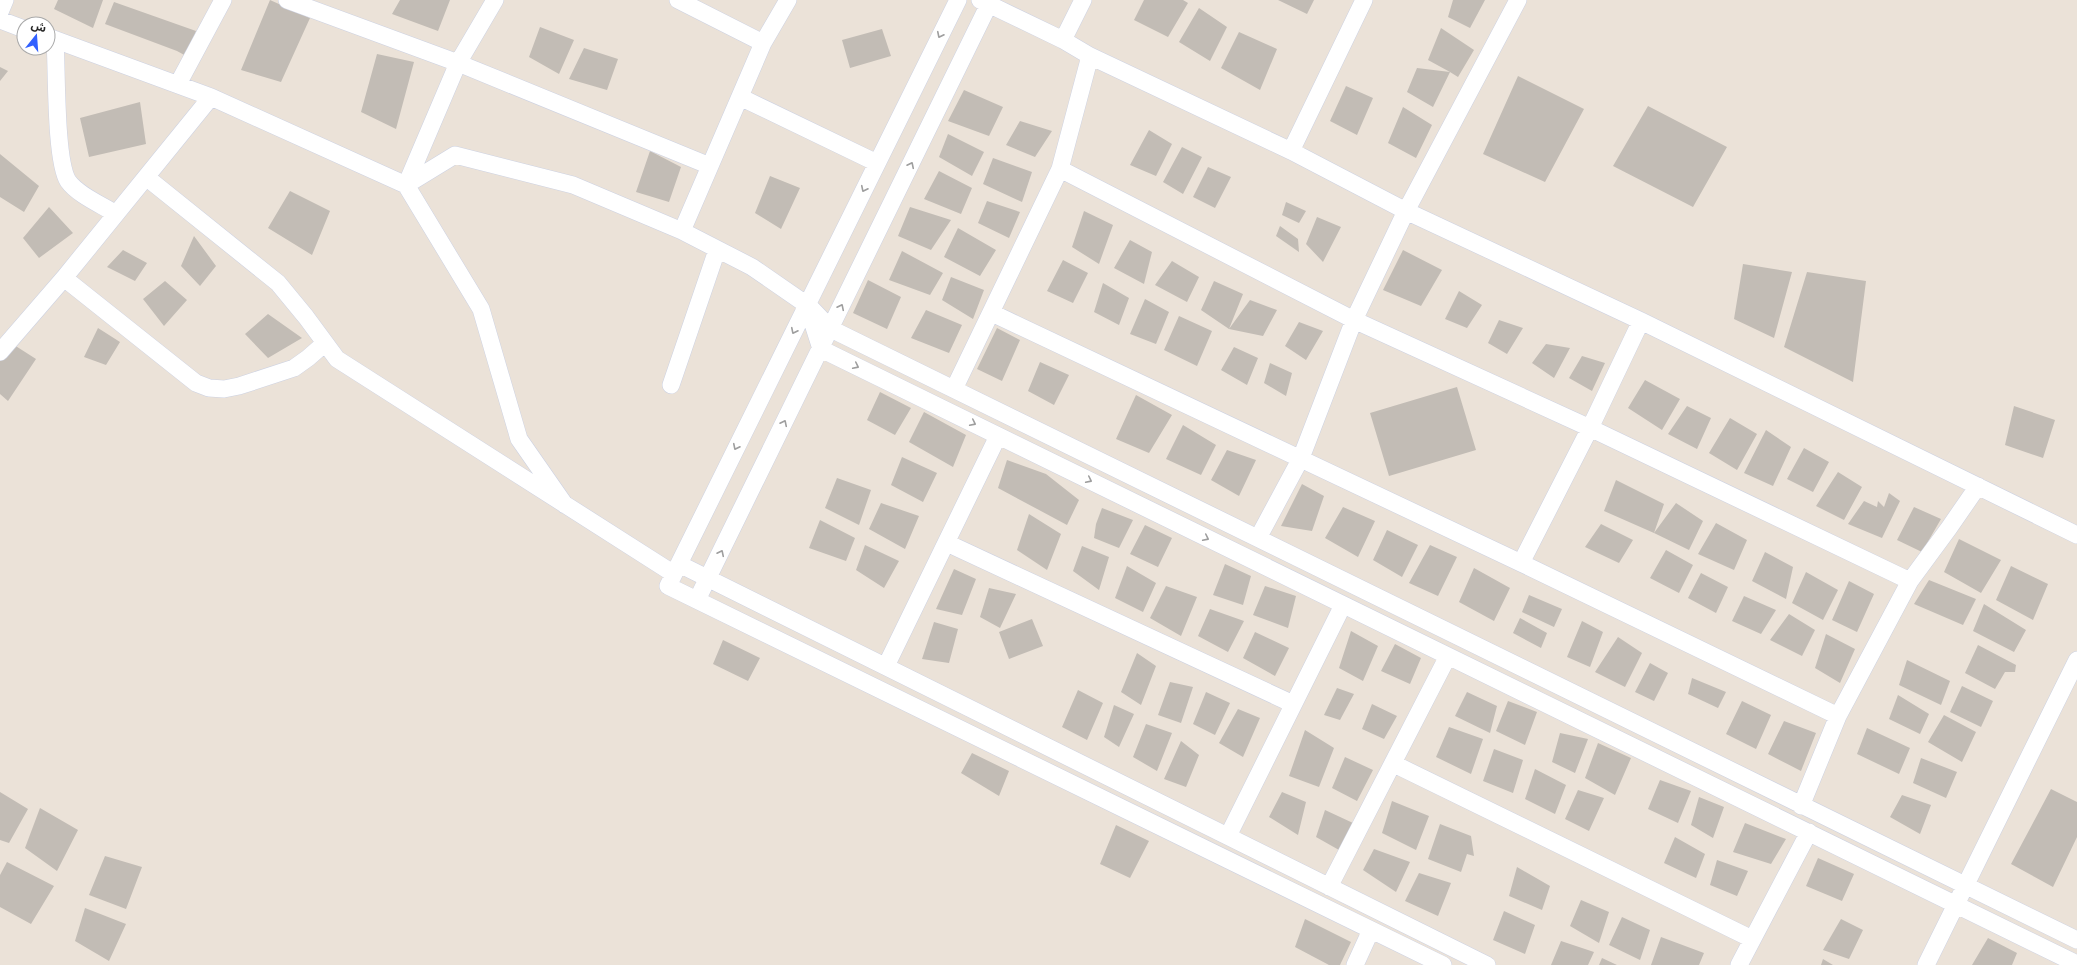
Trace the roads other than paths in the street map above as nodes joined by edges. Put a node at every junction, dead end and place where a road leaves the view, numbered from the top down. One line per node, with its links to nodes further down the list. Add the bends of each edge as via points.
1 (5, 0): 12 (street)
2 (223, 0): 21 (street)
3 (287, 0): 20 (street)
4 (495, 0): 20 (street)
5 (678, 0): 17 (street)
6 (788, 0): 17 (street)
7 (958, 0): 25 (street, one-way to 25)
8 (1083, 0): 16 (street)
9 (1364, 0): 24 (street)
10 (1518, 0): 30 (street)
11 (987, 1): 16 (street); 39 (street, one-way to 11)
12 (0, 12)
13 (0, 20): 14 (street)
14 (16, 26)
15 (56, 40): 21 (street)
16 (1063, 40): 19 (street)
17 (763, 43): 23 (street)
18 (53, 56): 31 (street, via 63,169 69,182)
19 (1090, 56): 24 (street); 27 (street)
20 (458, 64): 26 (street); 29 (street)
21 (178, 84): 22 (street)
22 (211, 97): 28 (street); 29 (street)
23 (740, 97): 25 (street); 26 (street)
24 (1291, 151): 30 (street)
25 (877, 163): 35 (street, one-way to 35)
26 (710, 166): 32 (street)
27 (1060, 169): 36 (street); 37 (street)
28 (146, 178): 31 (street); 40 (street, via 278,283)
29 (406, 185): 32 (street, via 455,154 573,185); 49 (street, via 481,309 519,439)
30 (1406, 211): 37 (street); 38 (street)
31 (116, 214): 34 (street)
32 (682, 231): 33 (street)
33 (717, 250): 35 (street, via 752,267); 43 (street)
34 (64, 278): 40 (street, via 196,383 209,388 224,389 294,368); 42 (street)
35 (807, 305): 39 (street); 41 (street); 54 (street, one-way to 54)
36 (992, 313): 44 (street); 47 (street)
37 (1354, 320): 45 (street); 47 (street)
38 (1641, 321): 45 (street); 48 (street)
39 (831, 329): 41 (street); 44 (street)
40 (324, 344): 49 (street, via 337,359 358,374)
41 (821, 349): 46 (street, one-way to 46); 55 (street, one-way to 41)
42 (0, 352)
43 (671, 385)
44 (954, 389): 51 (street)
45 (1590, 428): 53 (street); 56 (street)
46 (998, 436): 52 (street); 58 (street, one-way to 58)
47 (1301, 458): 51 (street); 53 (street)
48 (1978, 486): 50 (street); 56 (street)
49 (565, 505): 54 (street)
50 (2077, 535)
51 (1258, 538): 65 (street)
52 (947, 543): 61 (street); 62 (street)
53 (1521, 563): 63 (street)
54 (676, 569): 55 (street); 57 (street, via 668,586)
55 (708, 578): 57 (street); 61 (street)
56 (1910, 581): 63 (street)
57 (697, 600): 71 (street)
58 (1343, 605): 59 (street); 62 (street)
59 (1448, 656): 64 (street); 66 (street)
60 (2077, 660): 68 (street)
61 (886, 666): 67 (street)
62 (1294, 704): 67 (street)
63 (1838, 716): 65 (street)
64 (1394, 764): 69 (street); 72 (street)
65 (1801, 806): 68 (street)
66 (1809, 832): 70 (street); 72 (street)
67 (1228, 836): 69 (street)
68 (1966, 885): 70 (street); 73 (street)
69 (1329, 887): 77 (street)
70 (1956, 904): 74 (street); 79 (street)
71 (1371, 930): 75 (street); 76 (street)
72 (1752, 939): 78 (street)
73 (2077, 940)
74 (2077, 964)
75 (1355, 965)
76 (1443, 965)
77 (1487, 965)
78 (1739, 965)
79 (1926, 965)

